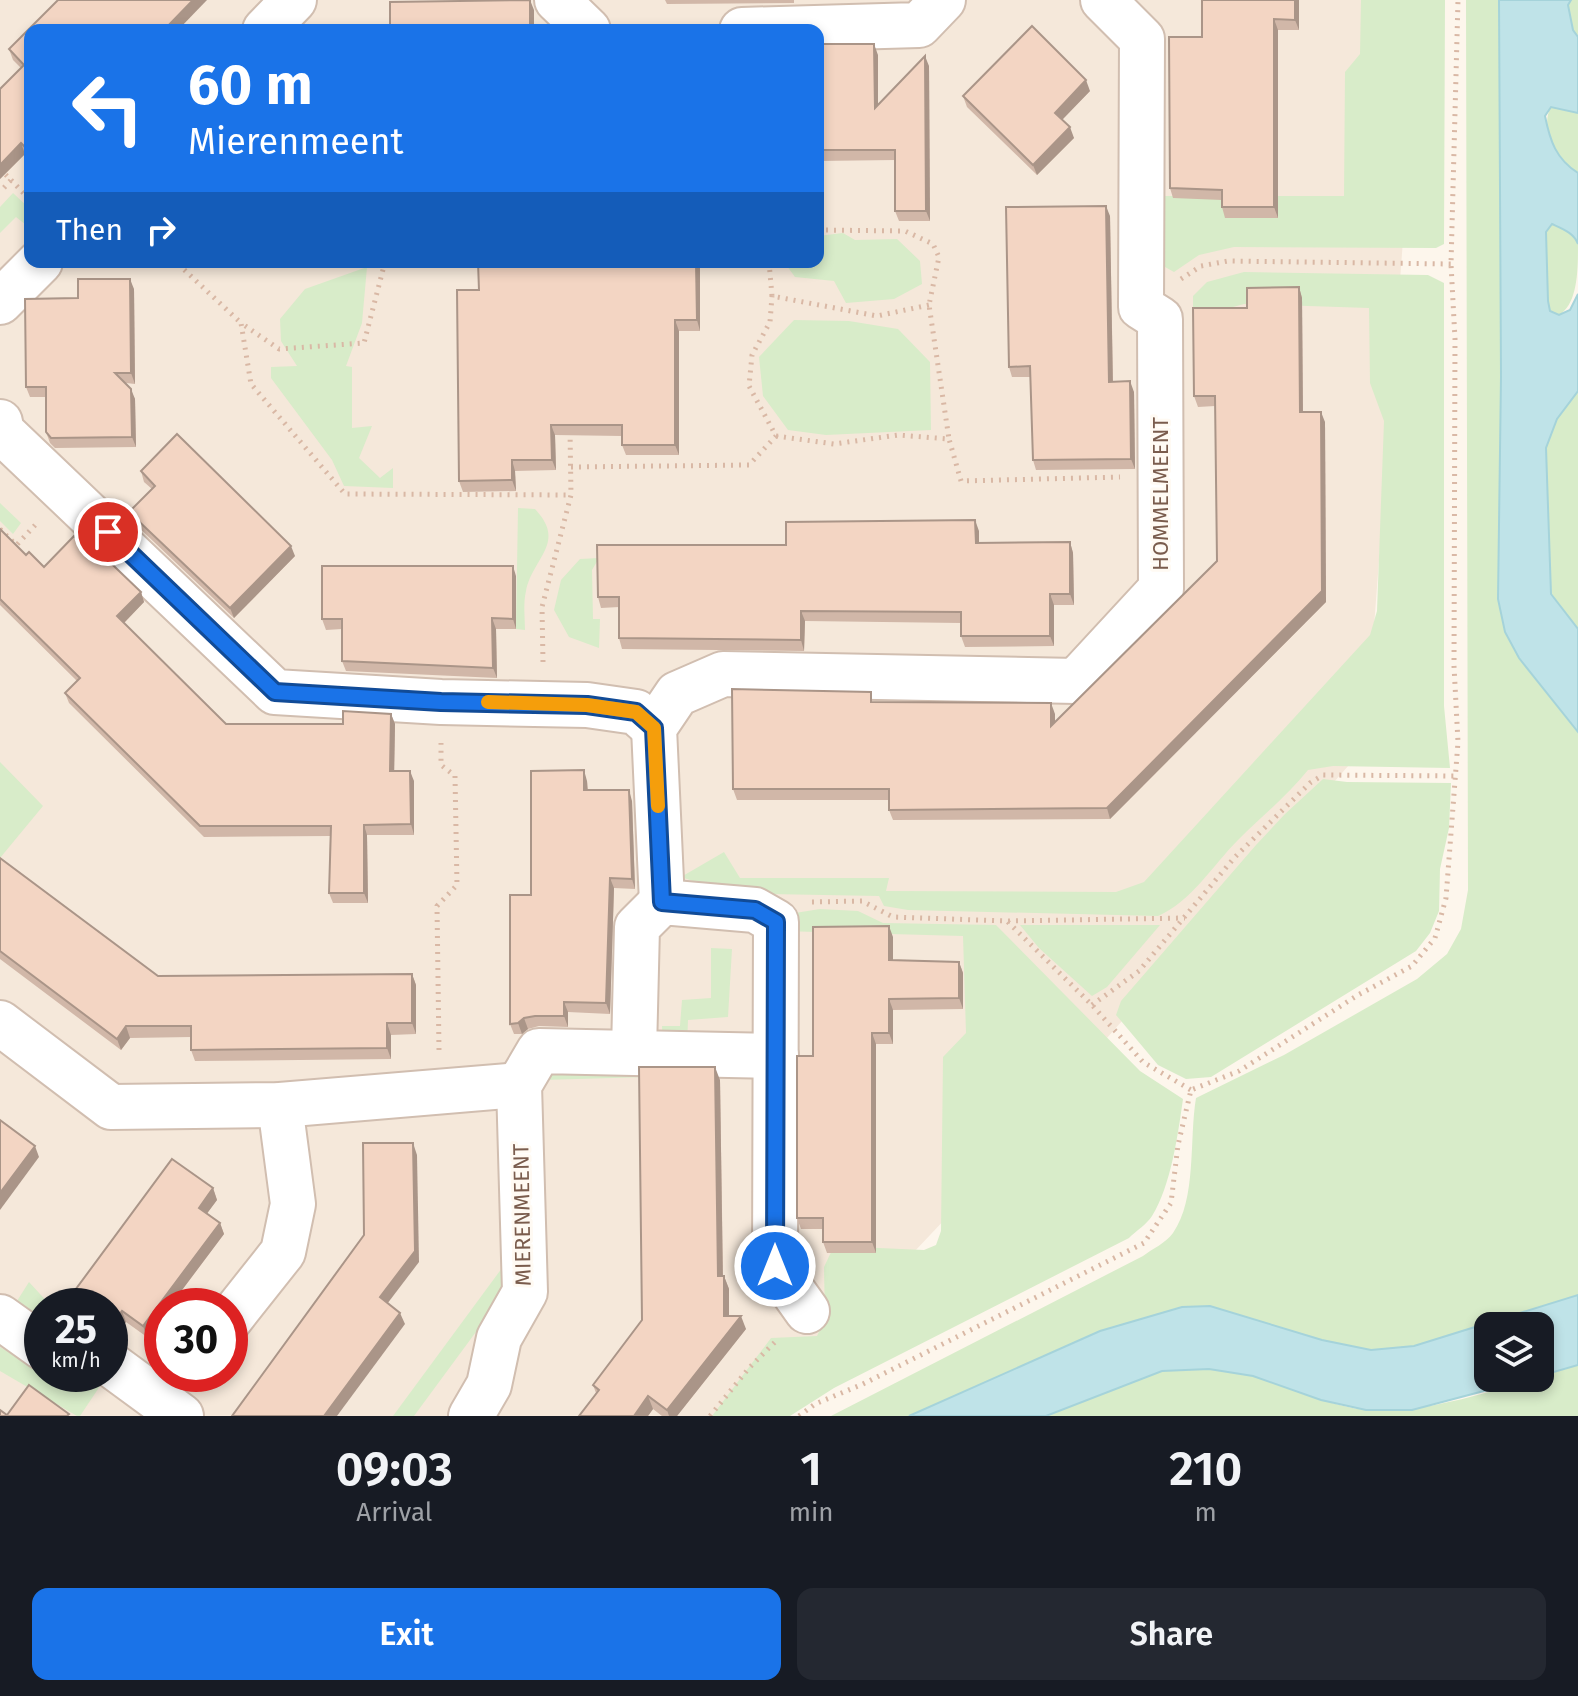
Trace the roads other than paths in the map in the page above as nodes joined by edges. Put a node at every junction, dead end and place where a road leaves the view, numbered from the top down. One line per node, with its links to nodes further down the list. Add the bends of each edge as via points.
1 (294, 0): 5 (street)
2 (557, 0): 6 (street)
3 (943, 0): 7 (street, via 919,25)
4 (1103, 0): 11 (street, HOMMELMEENT, via 1142,39 1141,307 1160,319 1161,589 1076,681 723,674 677,694)
5 (271, 24)
6 (582, 24)
7 (824, 28)
8 (34, 268): 9 (street)
9 (0, 302)
10 (0, 422): 11 (street, via 1,431 275,692 543,703 636,712)
11 (654, 728): 12 (street)
12 (662, 902): 14 (street, via 637,927); 15 (street, via 755,910 776,922)
13 (0, 1023): 17 (street, via 111,1107)
14 (634, 1051): 15 (street); 16 (street, via 539,1051)
15 (776, 1056): 19 (street, via 775,1266)
16 (519, 1085): 17 (street); 24 (street, MIERENMEENT, via 525,1292 499,1338 489,1385)
17 (280, 1105): 18 (street, via 293,1204 283,1252)
18 (248, 1296)
19 (807, 1311)
20 (0, 1317): 21 (street)
21 (24, 1334)
22 (128, 1375): 23 (street)
23 (171, 1402)
24 (471, 1416)

